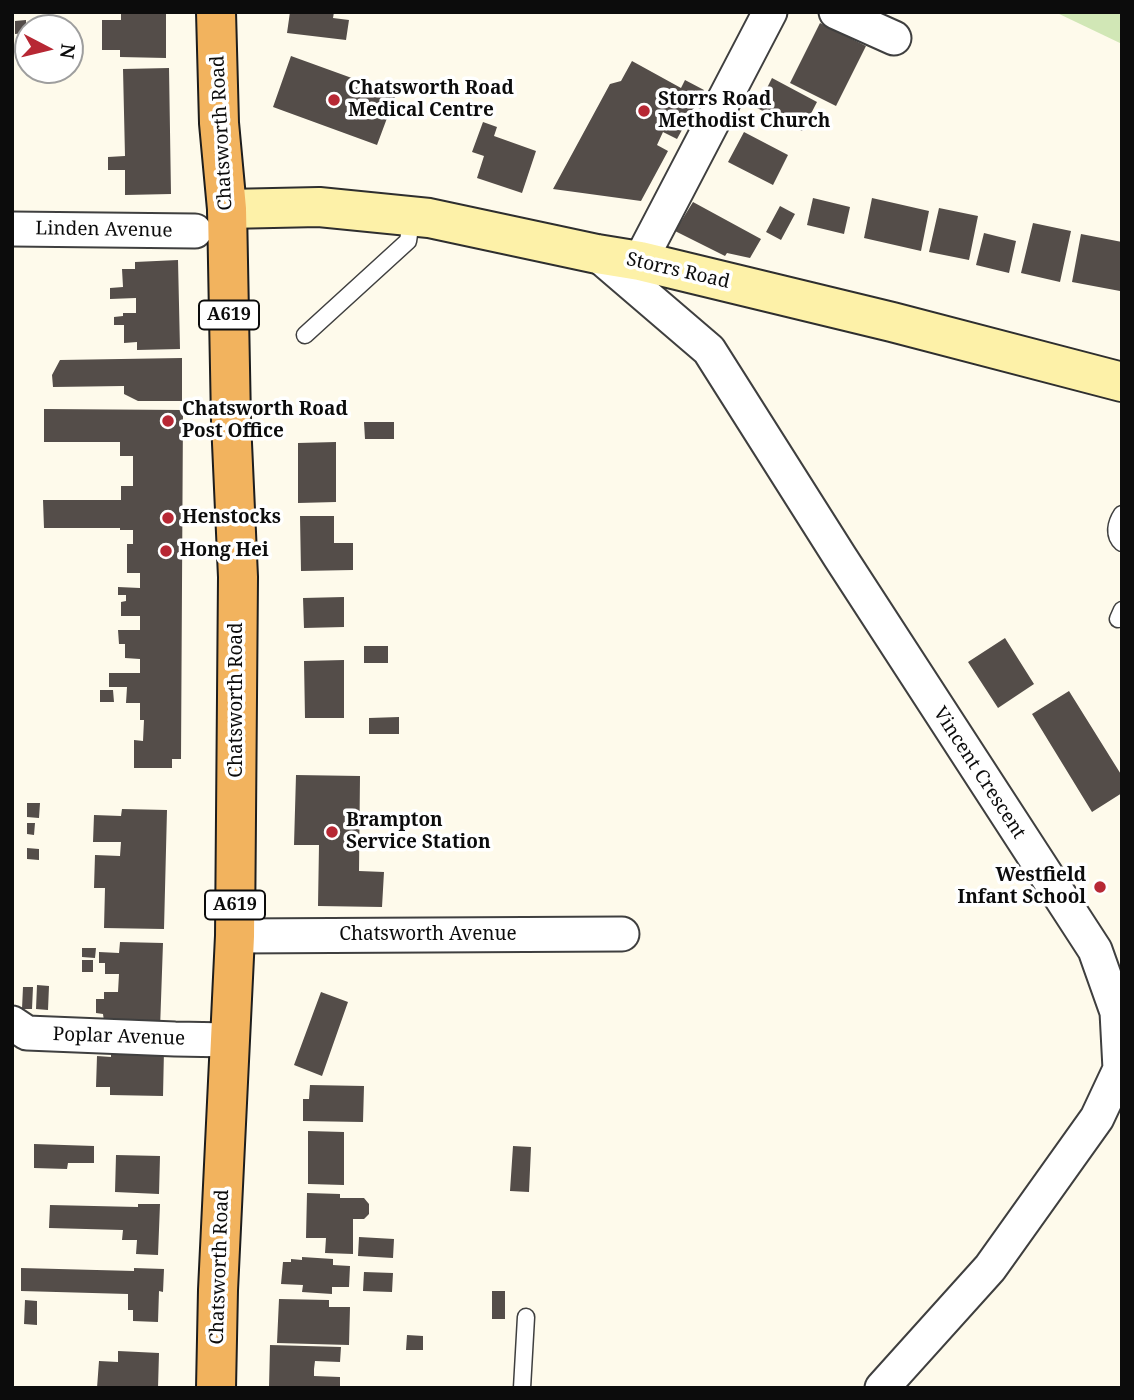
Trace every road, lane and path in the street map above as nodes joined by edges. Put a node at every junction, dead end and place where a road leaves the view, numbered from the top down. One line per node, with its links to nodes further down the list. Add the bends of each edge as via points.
1 (216, 12): 5 (highway, Chatsworth Road / A619)
2 (770, 12): 10 (street)
3 (836, 12): 4 (street)
4 (894, 38)
5 (227, 209): 6 (main road, Storrs Road, via 319,207); 16 (highway, Chatsworth Road / A619, via 238,577)
6 (412, 215): 9 (main road, Storrs Road); 11 (lane, via 408,241)
7 (12, 229): 8 (street, Linden Avenue)
8 (195, 231)
9 (597, 254): 10 (main road, Storrs Road); 19 (street, Vincent Crescent, via 709,350 1095,950 1117,1012)
10 (640, 261): 12 (main road, Storrs Road)
11 (305, 335)
12 (1122, 382)
13 (1122, 514): 14 (lane, via 1116,530)
14 (1122, 543)
15 (622, 934): 16 (street, Chatsworth Avenue)
16 (234, 936): 18 (highway, Chatsworth Road / A619)
17 (12, 1023): 18 (street, Poplar Avenue, via 27,1033)
18 (230, 1040): 21 (highway, Chatsworth Road / A619)
19 (1121, 1069): 23 (street, Vincent Crescent, via 1097,1118 990,1268)
20 (526, 1317): 22 (lane)
21 (216, 1388)
22 (522, 1388)
23 (883, 1388)

